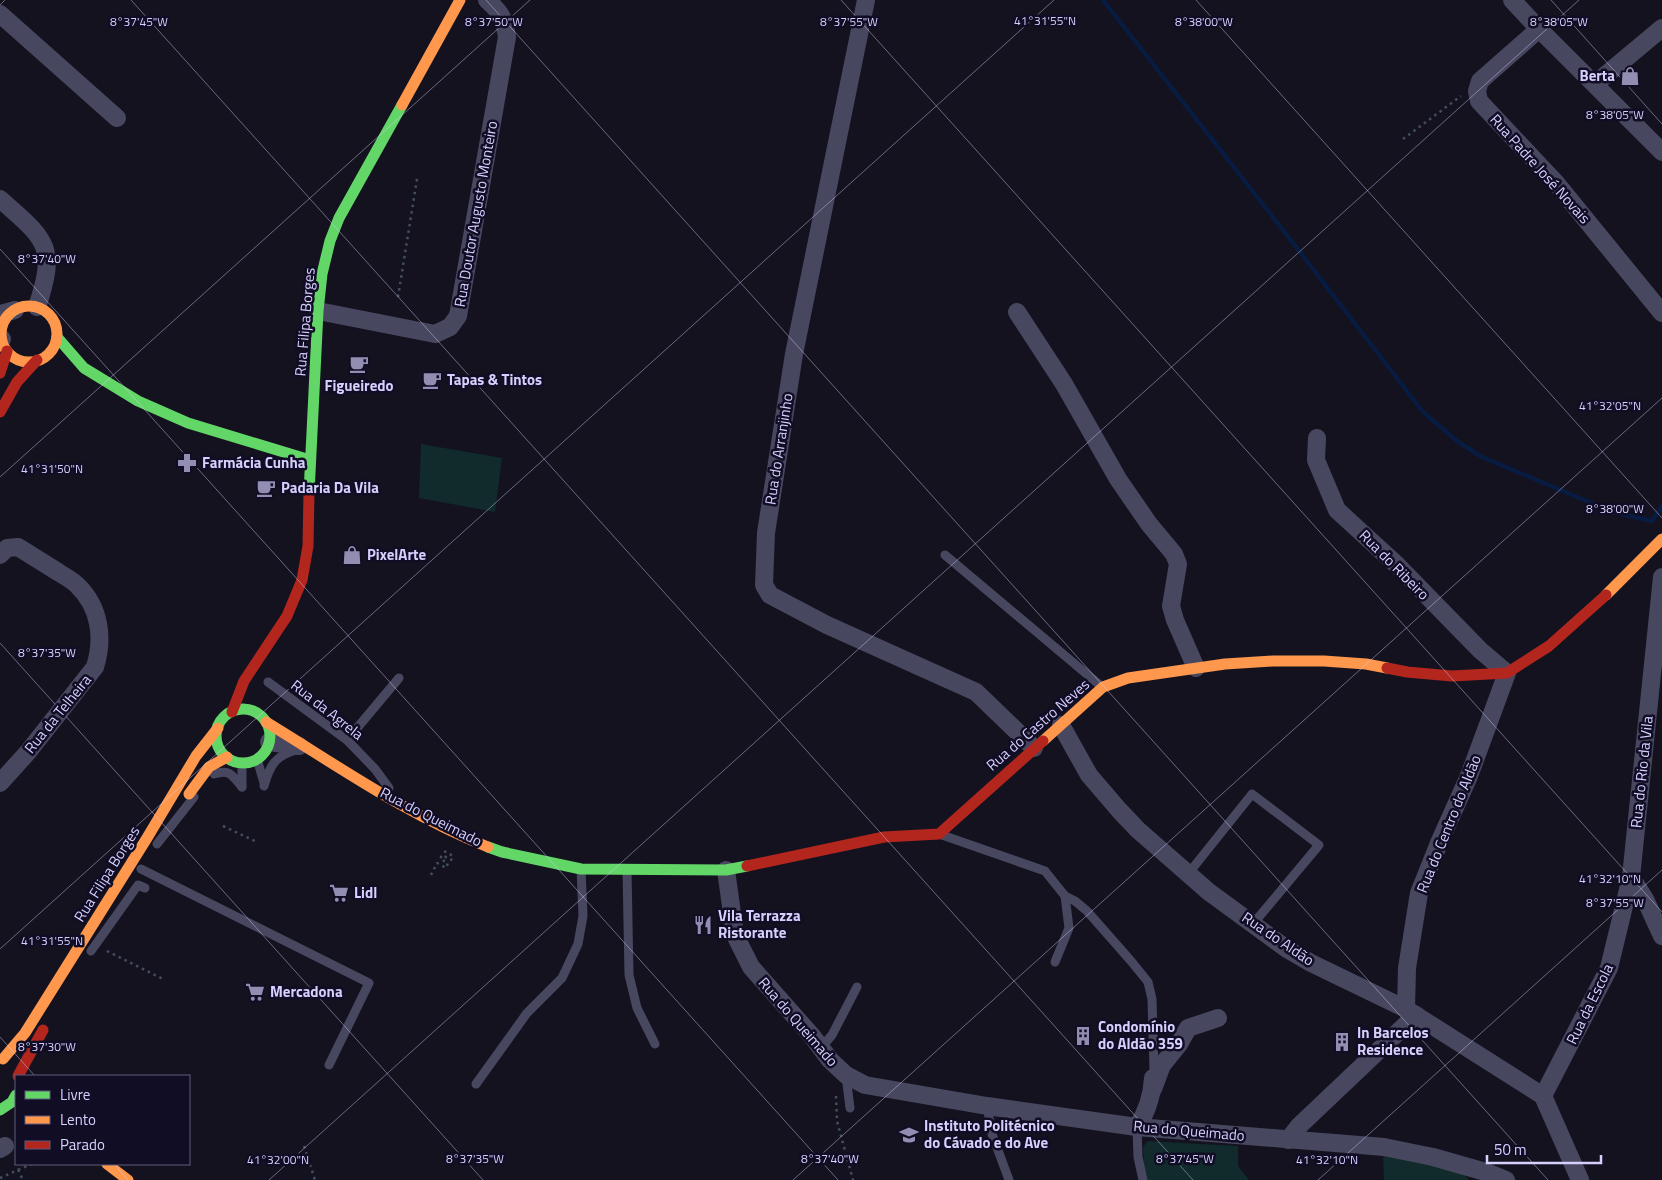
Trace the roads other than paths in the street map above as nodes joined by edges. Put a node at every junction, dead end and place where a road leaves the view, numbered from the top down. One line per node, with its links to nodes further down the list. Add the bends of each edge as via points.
1 (460, 0): 13 (street, Rua Filipa Borges, via 339,218 322,274)
2 (487, 0): 13 (street, Rua Doutor Augusto Monteiro, via 500,12 507,37 458,316 450,327 435,334)
3 (866, 0): 42 (street, Rua do Arranjinho, via 794,354 766,533 764,586 770,595 828,625 976,692)
4 (1512, 0): 6 (street)
5 (0, 14): 9 (street)
6 (1538, 29): 8 (street); 16 (street, Rua Padre José Novais, via 1480,81 1479,101 1556,182)
7 (1658, 36): 8 (street)
8 (1595, 84): 10 (street)
9 (117, 118)
10 (1662, 152)
11 (0, 199): 12 (street, via 35,230 45,245 47,265)
12 (37, 307): 14 (street); 17 (street, via 52,318)
13 (318, 311): 24 (street, Rua Filipa Borges)
14 (7, 312): 18 (street, via 1,330)
15 (1016, 312): 30 (street, via 1064,384 1118,479 1174,554 1178,564 1171,606)
16 (1662, 313)
17 (57, 336): 19 (street, via 51,351); 20 (street)
18 (3, 343): 19 (street, via 20,360); 21 (street)
19 (41, 359): 20 (street); 22 (street, via 18,382)
20 (79, 364): 24 (street, via 138,402 159,411)
21 (0, 373)
22 (0, 412)
23 (1317, 438): 31 (street, Rua do Ribeiro, via 1316,460 1337,510)
24 (310, 460): 29 (street, Rua Filipa Borges, via 308,546 302,580 287,616)
25 (1662, 539): 31 (street, via 1598,604 1549,646)
26 (0, 555): 46 (street, Rua da Telheira, via 7,548 18,547 77,584 91,601 101,637 95,668)
27 (945, 555): 34 (lane)
28 (1662, 577): 55 (street, Rua do Rio da Vila)
29 (254, 666): 35 (street, Rua Filipa Borges, via 244,681); 36 (street, via 253,696)
30 (1196, 668): 31 (street, Rua do Castro Neves, via 1274,661 1324,661 1452,676); 34 (street, Rua do Castro Neves, via 1128,678)
31 (1507, 673): 63 (street, Rua do Centro do Aldão, via 1469,776 1419,894 1407,968)
32 (399, 678): 39 (lane)
33 (268, 682): 39 (lane, Rua da Agrela)
34 (1103, 688): 37 (street, Rua do Castro Neves)
35 (232, 712): 36 (street, via 247,710); 38 (street)
36 (264, 719): 40 (street, via 270,730); 41 (street, Rua do Queimado)
37 (1061, 725): 42 (street, Rua do Castro Neves); 54 (street, Rua do Aldão, via 1089,774 1119,810)
38 (218, 728): 43 (street, via 218,743); 68 (street, Rua Filipa Borges, via 196,756 26,1033)
39 (347, 740): 47 (lane, Rua da Agrela)
40 (269, 742): 41 (street, Rua do Queimado); 44 (street)
41 (307, 747): 44 (lane, via 278,758 271,766 264,786); 47 (street, Rua do Queimado)
42 (1034, 748): 48 (street, Rua do Castro Neves)
43 (226, 757): 45 (street); 49 (street, Rua Filipa Borges, via 204,772)
44 (258, 759): 45 (street)
45 (242, 763): 49 (lane, via 242,787 230,773 213,774)
46 (0, 783)
47 (405, 807): 51 (street, Rua do Queimado, via 502,852)
48 (939, 834): 53 (street, via 884,837); 57 (lane, via 1045,870)
49 (157, 844): 50 (street, Rua Filipa Borges)
50 (141, 869): 60 (street, Rua Filipa Borges); 69 (lane, via 369,982)
51 (582, 869): 52 (street, Rua do Queimado); 74 (lane, via 583,916 578,944 562,978 527,1013)
52 (627, 869): 53 (street, Rua do Queimado); 67 (lane, via 629,975 637,1008)
53 (726, 870): 66 (street, Rua do Queimado, via 736,935 751,967)
54 (1188, 874): 58 (street, Rua do Aldão); 58 (lane, via 1252,794 1319,845)
55 (1631, 878): 59 (street); 76 (street, Rua da Escola, via 1610,968)
56 (142, 886): 60 (lane)
57 (1065, 896): 61 (lane, via 1069,928); 70 (lane, via 1087,911 1148,982 1152,999)
58 (1253, 924): 63 (street, Rua do Aldão, via 1311,963)
59 (1662, 936)
60 (89, 955)
61 (1055, 962)
62 (857, 987): 66 (lane, via 832,1035)
63 (1411, 1012): 76 (street, Rua do Aldão); 82 (street)
64 (1218, 1018): 75 (street, via 1188,1028 1162,1065)
65 (47, 1023): 72 (street)
66 (816, 1042): 73 (street, Rua do Queimado)
67 (655, 1044)
68 (1, 1058): 71 (street)
69 (329, 1065)
70 (1154, 1069): 75 (street)
71 (17, 1075)
72 (19, 1075)
73 (847, 1083): 78 (street, Rua do Queimado); 79 (lane)
74 (476, 1084)
75 (1152, 1089): 81 (street, via 1145,1114)
76 (1543, 1096): 88 (street)
77 (15, 1097): 80 (street)
78 (987, 1106): 81 (street, Rua do Queimado); 85 (lane, via 992,1134)
79 (850, 1108)
80 (7, 1110)
81 (1137, 1127): 82 (street, Rua do Queimado); 86 (lane)
82 (1288, 1140): 87 (street, Rua do Queimado, via 1384,1147 1489,1172)
83 (108, 1165): 84 (street)
84 (128, 1180)
85 (1008, 1180)
86 (1143, 1180)
87 (1506, 1180)
88 (1580, 1180)

